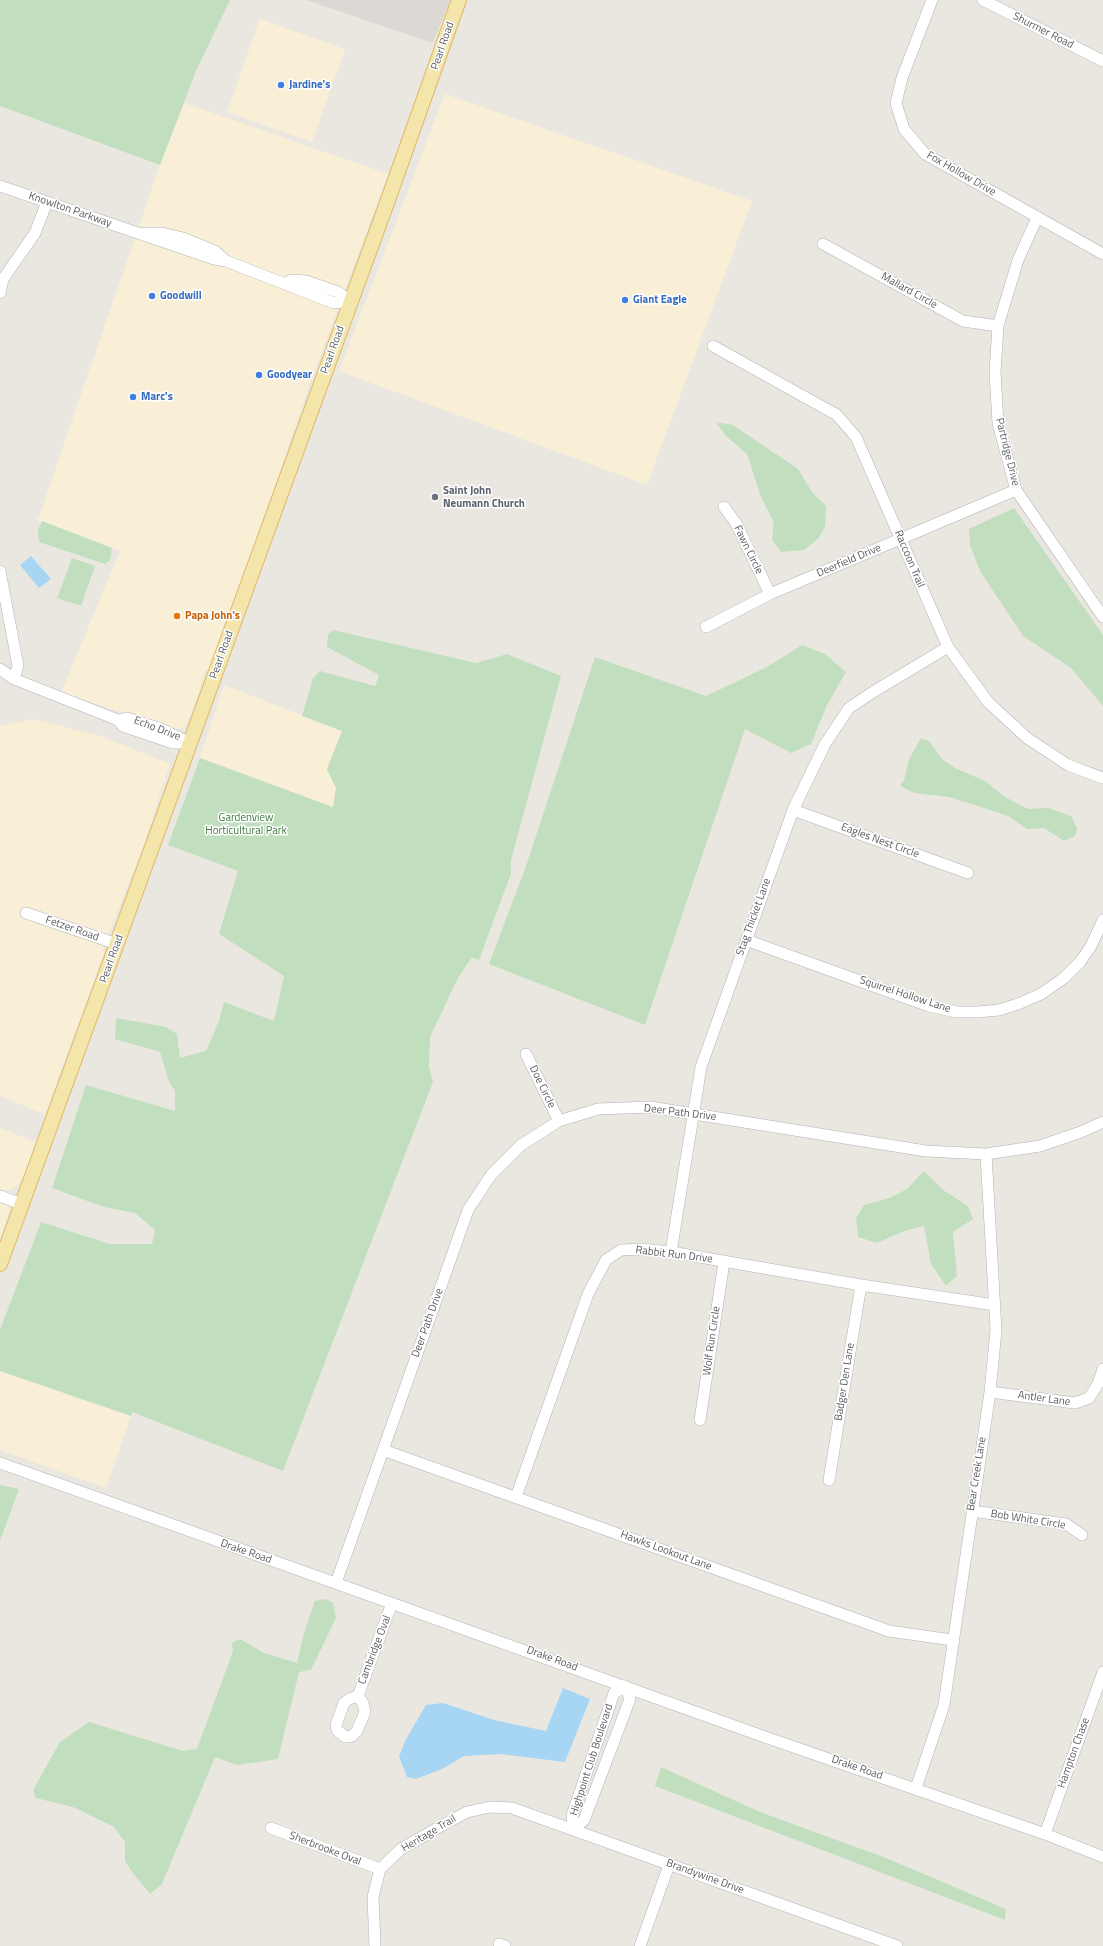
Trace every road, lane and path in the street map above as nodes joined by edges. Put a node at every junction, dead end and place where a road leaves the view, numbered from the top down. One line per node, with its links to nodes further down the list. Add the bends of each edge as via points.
1 (459, 0): 11 (main road, Pearl Road)
2 (932, 0): 7 (street, Fox Hollow Drive, via 900,84 896,103 904,129 924,154)
3 (983, 0): 4 (street, Shurmer Road)
4 (1103, 61)
5 (0, 186): 6 (street, Knowlton Parkway)
6 (47, 202): 10 (street, via 35,233 3,280); 11 (street, Knowlton Parkway, via 139,234 149,232 180,237 215,251 226,262 285,284 291,280 306,281 338,292)
7 (1037, 218): 9 (street, Fox Hollow Drive); 12 (street, Partridge Drive, via 1018,260)
8 (823, 244): 12 (street, Mallard Circle, via 963,321)
9 (1103, 254)
10 (0, 293)
11 (350, 301): 24 (main road, Pearl Road)
12 (998, 326): 14 (street, Partridge Drive, via 995,372 998,423)
13 (713, 346): 16 (street, Raccoon Trail, via 837,415 856,438)
14 (1016, 490): 16 (street, Deerfield Drive); 19 (street, Partridge Drive)
15 (724, 507): 18 (street, Fawn Circle, via 736,524)
16 (901, 539): 18 (street, Deerfield Drive); 21 (street, Raccoon Trail)
17 (0, 571): 23 (street, via 18,666)
18 (770, 594): 20 (street, Deerfield Drive)
19 (1103, 617)
20 (706, 627)
21 (948, 647): 25 (street, Raccoon Trail, via 988,702 1027,738 1068,765); 26 (street, Stag Thicket Lane, via 849,708 825,744)
22 (0, 669): 23 (street, Echo Drive)
23 (14, 680): 24 (street, Echo Drive, via 118,720 127,718 159,728)
24 (190, 743): 31 (main road, Pearl Road)
25 (1103, 778)
26 (793, 810): 27 (street, Eagles Nest Circle); 30 (street, Stag Thicket Lane)
27 (968, 872)
28 (26, 913): 31 (street, Fetzer Road)
29 (1103, 920): 30 (street, Squirrel Hollow Lane, via 1091,946 1064,978 1041,994 1018,1004 999,1010 976,1012 958,1012 929,1006)
30 (746, 940): 33 (street, Stag Thicket Lane, via 701,1068)
31 (117, 944): 38 (main road, Pearl Road)
32 (526, 1054): 34 (street, Doe Circle)
33 (692, 1113): 34 (street, Deer Path Drive, via 650,1107 598,1109); 36 (street, Deer Path Drive, via 926,1151); 39 (street, Stag Thicket Lane)
34 (559, 1121): 47 (street, Deer Path Drive, via 521,1145 491,1175 468,1210)
35 (1103, 1122): 36 (street, Deer Path Drive, via 1040,1146)
36 (986, 1154): 43 (street, Bear Creek Lane)
37 (0, 1196): 38 (street)
38 (21, 1204): 41 (main road, Pearl Road)
39 (671, 1252): 40 (street, Rabbit Run Drive); 50 (street, Rabbit Run Drive, via 621,1250 606,1260 588,1294)
40 (724, 1262): 42 (street, Rabbit Run Drive); 46 (street, Wolf Run Circle)
41 (0, 1264)
42 (861, 1285): 43 (street, Rabbit Run Drive); 49 (street, Badger Den Lane)
43 (995, 1305): 45 (street, Bear Creek Lane, via 996,1330)
44 (1103, 1369): 45 (street, Antler Lane, via 1098,1384 1089,1398 1075,1403)
45 (990, 1392): 51 (street, Bear Creek Lane)
46 (700, 1420)
47 (383, 1450): 50 (street, Hawks Lookout Lane); 53 (street, Deer Path Drive)
48 (0, 1463): 53 (street, Drake Road)
49 (829, 1480)
50 (516, 1497): 55 (street, Hawks Lookout Lane, via 889,1631)
51 (972, 1511): 52 (street, Bob White Circle, via 1066,1524); 55 (street, Bear Creek Lane)
52 (1082, 1535)
53 (336, 1583): 54 (street, Drake Road)
54 (392, 1603): 57 (street, Drake Road); 58 (street, Cambridge Oval)
55 (952, 1640): 59 (street, Bear Creek Lane, via 944,1705)
56 (1103, 1672): 63 (street, Hampton Chase)
57 (626, 1686): 59 (street, Drake Road); 62 (street, Highpoint Club Boulevard, via 630,1699 584,1820); 62 (street, Highpoint Club Boulevard, via 614,1693 572,1815)
58 (358, 1696)
59 (916, 1788): 63 (street, Drake Road)
60 (512, 1808): 62 (street, Brandywine Drive); 66 (street, Heritage Trail, via 490,1807 467,1812 402,1849)
61 (271, 1828): 66 (street, Sherbrooke Oval)
62 (573, 1830): 65 (street, Brandywine Drive)
63 (1045, 1834): 64 (street, Drake Road)
64 (1103, 1857)
65 (669, 1865): 68 (street); 69 (street, Brandywine Drive)
66 (380, 1869): 67 (street, via 373,1897)
67 (375, 1946)
68 (640, 1946)
69 (897, 1946)

